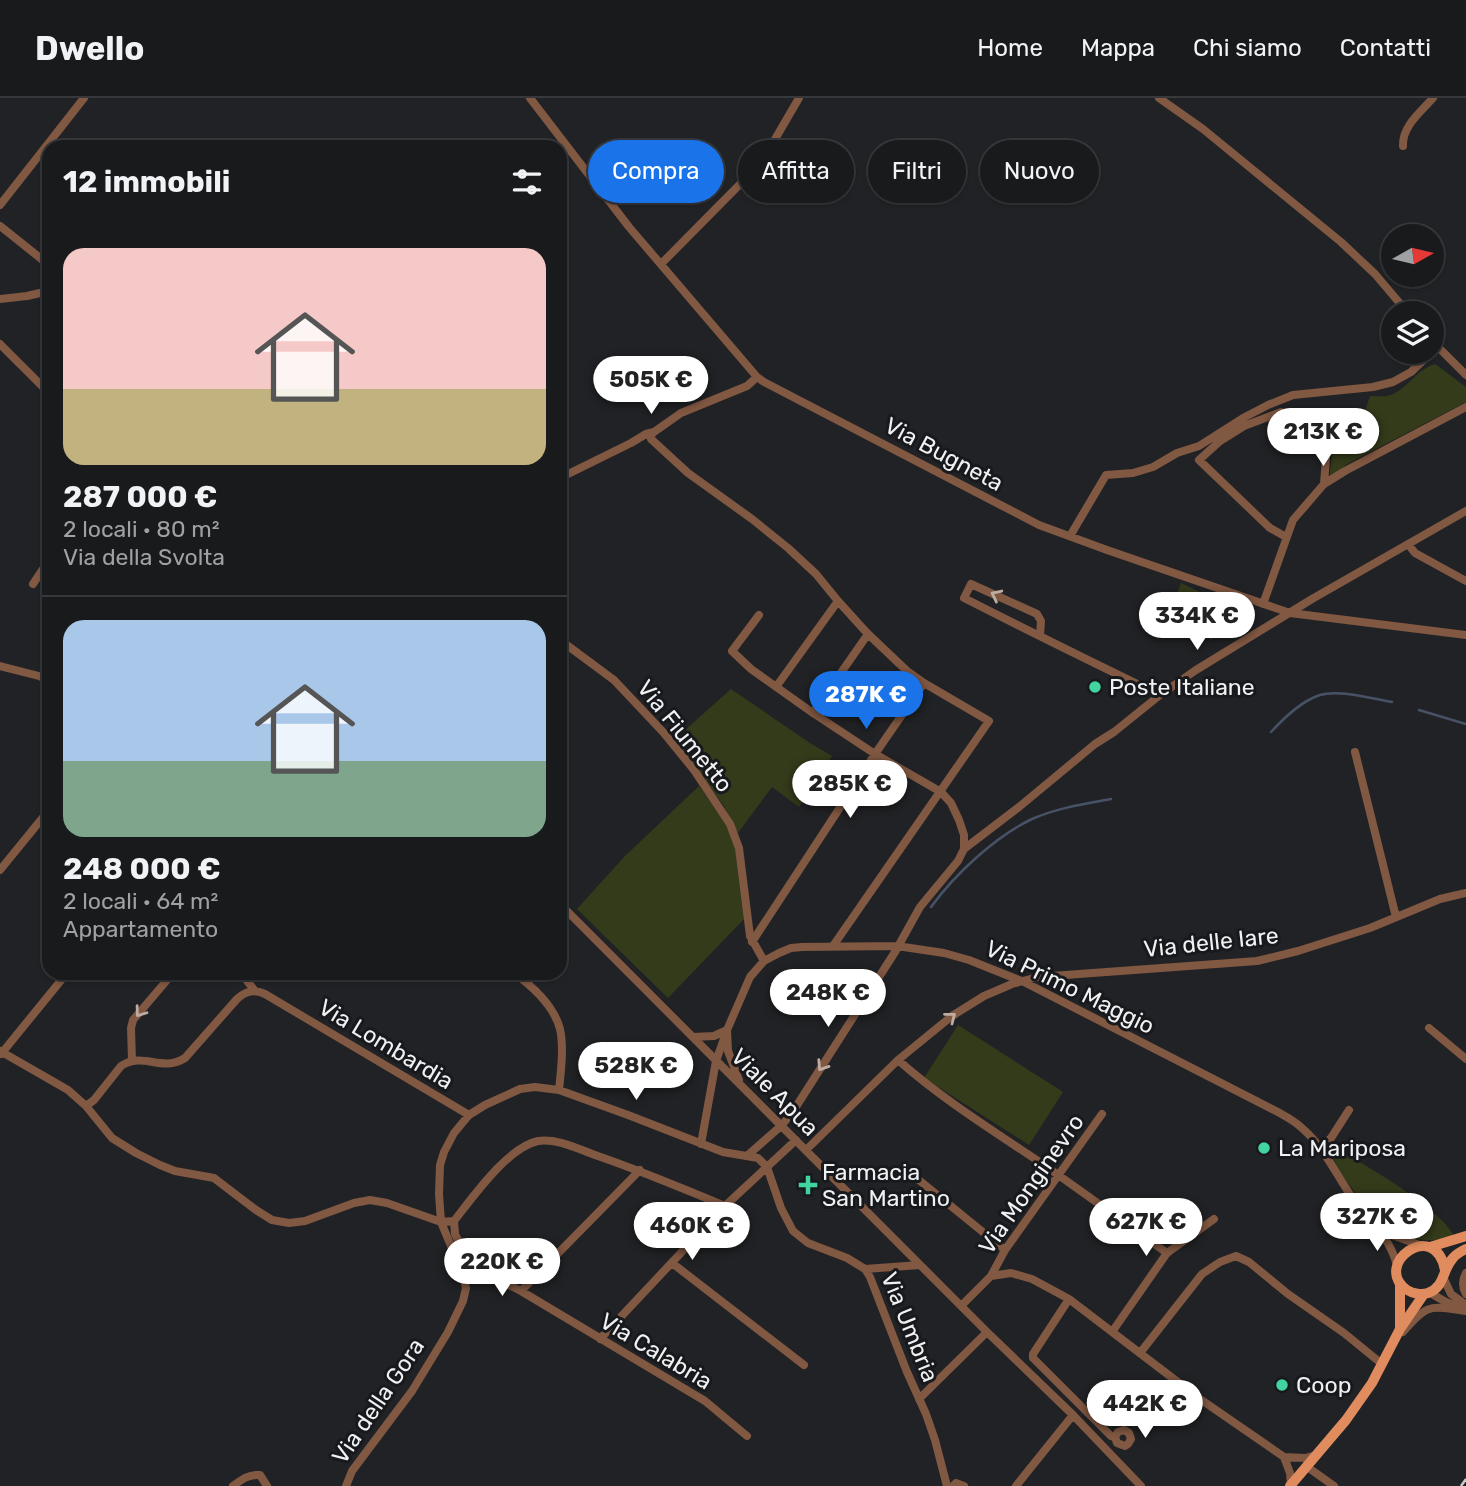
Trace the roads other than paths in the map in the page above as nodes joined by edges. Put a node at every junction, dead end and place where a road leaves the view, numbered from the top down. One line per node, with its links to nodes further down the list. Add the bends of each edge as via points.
1 (84, 98): 6 (street)
2 (530, 98): 7 (street, Via Bugneta)
3 (799, 98): 14 (street, via 758,166)
4 (1158, 98): 17 (street, via 1341,242)
5 (1433, 98): 9 (street, via 1410,123)
6 (51, 140)
7 (562, 140)
8 (567, 146): 14 (street, Via Bugneta)
9 (1403, 146)
10 (42, 152): 11 (street)
11 (0, 205)
12 (0, 226): 13 (street)
13 (42, 259)
14 (661, 264): 22 (street, Via Bugneta)
15 (42, 293): 16 (street)
16 (0, 299)
17 (1398, 301)
18 (0, 344): 23 (street)
19 (1444, 354): 21 (street)
20 (1418, 364): 29 (street, via 1393,382 1373,387 1293,395 1153,467 1106,475)
21 (1466, 375)
22 (757, 377): 25 (street, via 747,386 681,413); 29 (street, Via Bugneta, via 1030,520)
23 (42, 386)
24 (1466, 407): 27 (street)
25 (654, 432): 26 (street); 35 (street, via 650,436 654,442 788,548)
26 (567, 475)
27 (1324, 484): 30 (street, via 1293,520); 30 (street, via 1326,458 1282,412 1244,426 1199,460 1270,528)
28 (1466, 511): 31 (street)
29 (1070, 536): 36 (street, Via Bugneta)
30 (1286, 537): 36 (street)
31 (1408, 544): 33 (street, via 1415,553); 37 (street)
32 (42, 570): 34 (street)
33 (1466, 581)
34 (33, 584)
35 (838, 601): 39 (street); 46 (street)
36 (1263, 604): 37 (street, Via Bugneta)
37 (1290, 613): 40 (street, Via Bugneta); 47 (street)
38 (759, 615): 46 (street, via 732,651)
39 (868, 635): 45 (street); 48 (street)
40 (1466, 635)
41 (1040, 636): 41 (street, one-way to 41, via 1037,614 971,583 964,598); 47 (street)
42 (567, 645): 59 (street, Via Fiumetto, via 614,680 663,732 730,824 739,848)
43 (0, 666): 44 (street)
44 (42, 678)
45 (924, 683): 50 (street); 51 (street, via 989,721)
46 (776, 687): 48 (street)
47 (1160, 695): 53 (street)
48 (813, 713): 50 (street)
49 (1355, 752): 58 (street)
50 (875, 754): 51 (street); 59 (street)
51 (941, 792): 53 (street, via 959,820); 60 (street)
52 (42, 817): 54 (street)
53 (964, 849): 61 (street)
54 (4, 857): 55 (street)
55 (0, 870)
56 (1466, 893): 58 (street, Via delle Iare)
57 (567, 911): 71 (street, Viale Apua)
58 (1396, 917): 67 (street, Via delle Iare, via 1257,961 1038,977)
59 (752, 942): 62 (street, Via Fiumetto)
60 (834, 946): 61 (street, Via Primo Maggio); 62 (street, Via Primo Maggio, via 791,948)
61 (897, 946): 67 (street, Via Primo Maggio, via 970,960); 83 (street, one-way to 83)
62 (764, 961): 70 (street, via 750,977)
63 (61, 980): 72 (street)
64 (167, 980): 76 (street, one-way to 76, via 133,1020)
65 (246, 980): 68 (street)
66 (523, 980): 78 (street, via 559,1025)
67 (1024, 982): 75 (street, Via delle Iare, one-way to 67, via 971,1003); 86 (street, Via Primo Maggio, via 1276,1111 1303,1129)
68 (255, 991): 76 (street, via 237,999 180,1062); 82 (street, Via Lombardia)
69 (1429, 1028): 73 (street)
70 (727, 1030): 71 (street); 74 (street); 77 (street, via 728,1051)
71 (692, 1037): 74 (street, Viale Apua)
72 (1, 1053): 79 (street)
73 (1466, 1059)
74 (716, 1060): 77 (street, Viale Apua); 85 (street)
75 (898, 1060): 87 (street, Via delle Iare); 92 (street, via 950,1102)
76 (131, 1061): 79 (street)
77 (742, 1086): 83 (street, Viale Apua)
78 (559, 1090): 82 (street, via 525,1088); 85 (street)
79 (86, 1105): 96 (street, via 112,1138 136,1153 175,1171 215,1178 272,1220 305,1221 370,1200)
80 (1349, 1111): 86 (street)
81 (1102, 1114): 92 (street, Via Monginevro)
82 (469, 1115): 96 (street, Via della Gora, via 450,1138 440,1165)
83 (781, 1126): 84 (street, Viale Apua); 88 (street)
84 (796, 1140): 87 (street, Viale Apua); 89 (street)
85 (701, 1144): 88 (street)
86 (1320, 1148): 97 (street, Via Primo Maggio)
87 (806, 1150): 105 (street, Viale Apua)
88 (748, 1155): 89 (street)
89 (767, 1167): 93 (street); 108 (street, Via Umbria, via 793,1231 808,1243)
90 (640, 1170): 93 (street); 95 (street, via 557,1142 538,1141 500,1166); 113 (street)
91 (909, 1172): 101 (street)
92 (1059, 1176): 101 (street, Via Monginevro); 102 (street)
93 (725, 1206): 104 (street)
94 (1214, 1219): 102 (street)
95 (454, 1221): 96 (street); 103 (street, Via Calabria, via 455,1234)
96 (441, 1222): 107 (street, Via della Gora)
97 (1381, 1231): 99 (street, Via Primo Maggio); 106 (street, Via Primo Maggio)
98 (1466, 1236): 99 (main road)
99 (1426, 1247): 106 (main road, via 1411,1248); 110 (main road, via 1438,1253)
100 (1466, 1249): 110 (main road, via 1453,1258)
101 (1005, 1250): 111 (street, Via Monginevro)
102 (1167, 1253): 121 (street)
103 (470, 1260): 107 (street); 113 (street, Via Calabria)
104 (671, 1263): 122 (street); 126 (street)
105 (920, 1265): 108 (street, Via Umbria); 117 (street, Viale Apua)
106 (1397, 1265): 112 (main road)
107 (459, 1266): 137 (street, Via della Gora, via 466,1288 448,1332)
108 (865, 1269): 127 (street, Via Umbria)
109 (1466, 1273): 115 (street)
110 (1444, 1275): 114 (main road, via 1438,1287); 118 (street, via 1451,1294)
111 (991, 1276): 116 (street, via 1011,1273 1032,1279); 117 (street, Via Monginevro)
112 (1401, 1283): 114 (main road, via 1415,1294); 119 (main road)
113 (521, 1292): 122 (street, Via Calabria)
114 (1427, 1293): 118 (street); 119 (main road)
115 (1466, 1294)
116 (1069, 1299): 121 (street); 130 (street, via 1033,1358)
117 (961, 1306): 120 (street, Viale Apua)
118 (1466, 1309): 123 (street, via 1429,1308)
119 (1400, 1329): 123 (main road)
120 (987, 1332): 127 (street, Via Umbria); 128 (street, Viale Apua)
121 (1112, 1332): 124 (street)
122 (600, 1339): 129 (street, Via Calabria, via 705,1401)
123 (1390, 1347): 125 (main road)
124 (1140, 1353): 125 (street, via 1202,1274 1236,1256); 132 (street)
125 (1382, 1364): 131 (main road, via 1346,1420)
126 (804, 1365)
127 (919, 1399): 138 (street, Via Umbria)
128 (1073, 1415): 141 (street); 142 (street, Viale Apua)
129 (747, 1436)
130 (1115, 1437)
131 (1316, 1455): 132 (street); 133 (main road)
132 (1284, 1457): 134 (street)
133 (1306, 1466): 134 (main road); 143 (street)
134 (1291, 1485)
135 (233, 1486): 136 (street, via 253,1474 260,1475)
136 (267, 1486)
137 (346, 1486)
138 (947, 1486)
139 (953, 1486): 140 (street)
140 (964, 1486)
141 (1016, 1486)
142 (1141, 1486)
143 (1334, 1486)

